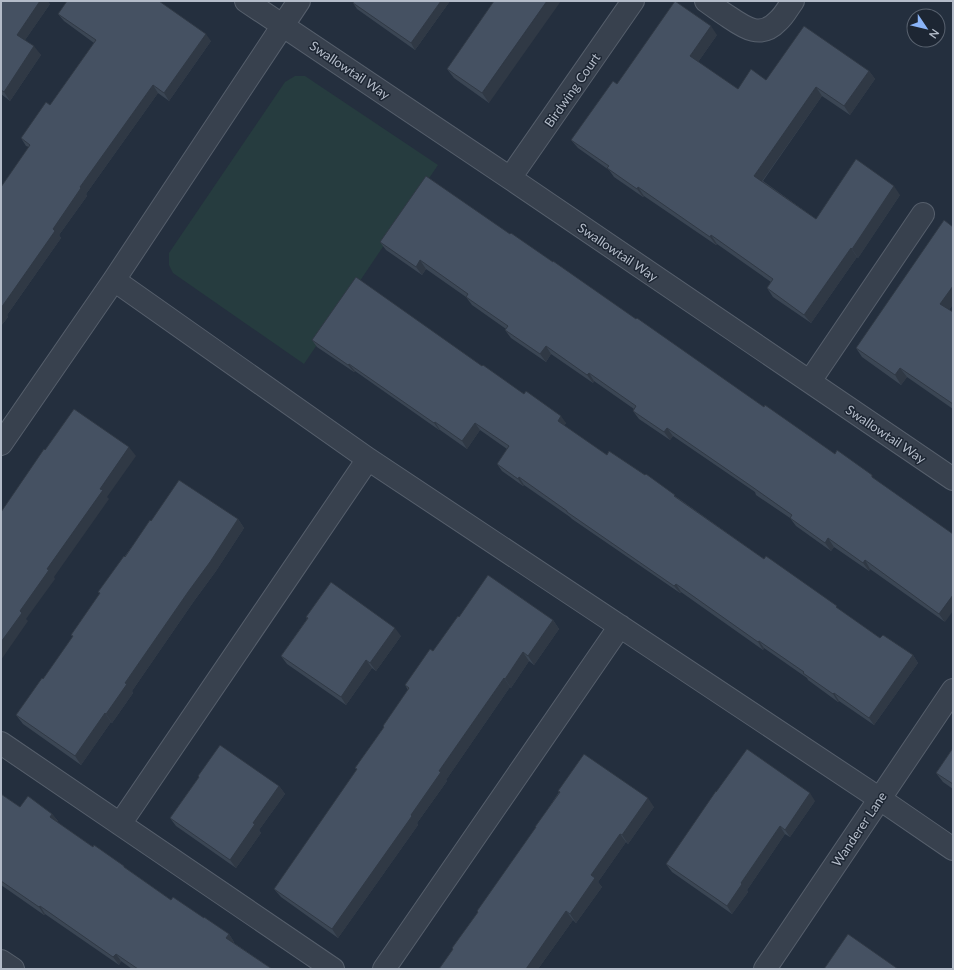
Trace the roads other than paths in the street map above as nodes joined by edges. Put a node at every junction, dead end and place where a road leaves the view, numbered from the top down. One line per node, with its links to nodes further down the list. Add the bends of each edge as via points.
1 (246, 1): 6 (street, Swallowtail Way)
2 (300, 1): 6 (street)
3 (633, 1): 7 (street, Birdwing Court)
4 (706, 1): 5 (street, via 737,23 761,31 779,21)
5 (793, 1)
6 (283, 25): 7 (street, Swallowtail Way); 9 (street)
7 (510, 178): 10 (street, Swallowtail Way)
8 (923, 214): 10 (street)
9 (114, 280): 11 (street); 12 (street)
10 (810, 381): 13 (street, Swallowtail Way)
11 (1, 444)
12 (368, 459): 14 (street); 18 (street)
13 (953, 479)
14 (620, 626): 17 (street); 23 (street)
15 (953, 690): 17 (street, Wanderer Lane)
16 (1, 743): 18 (street)
17 (880, 799): 19 (street); 24 (street, Wanderer Lane)
18 (120, 824): 22 (street)
19 (953, 849)
20 (1, 961): 21 (street)
21 (13, 969)
22 (333, 969)
23 (384, 969)
24 (765, 969)

